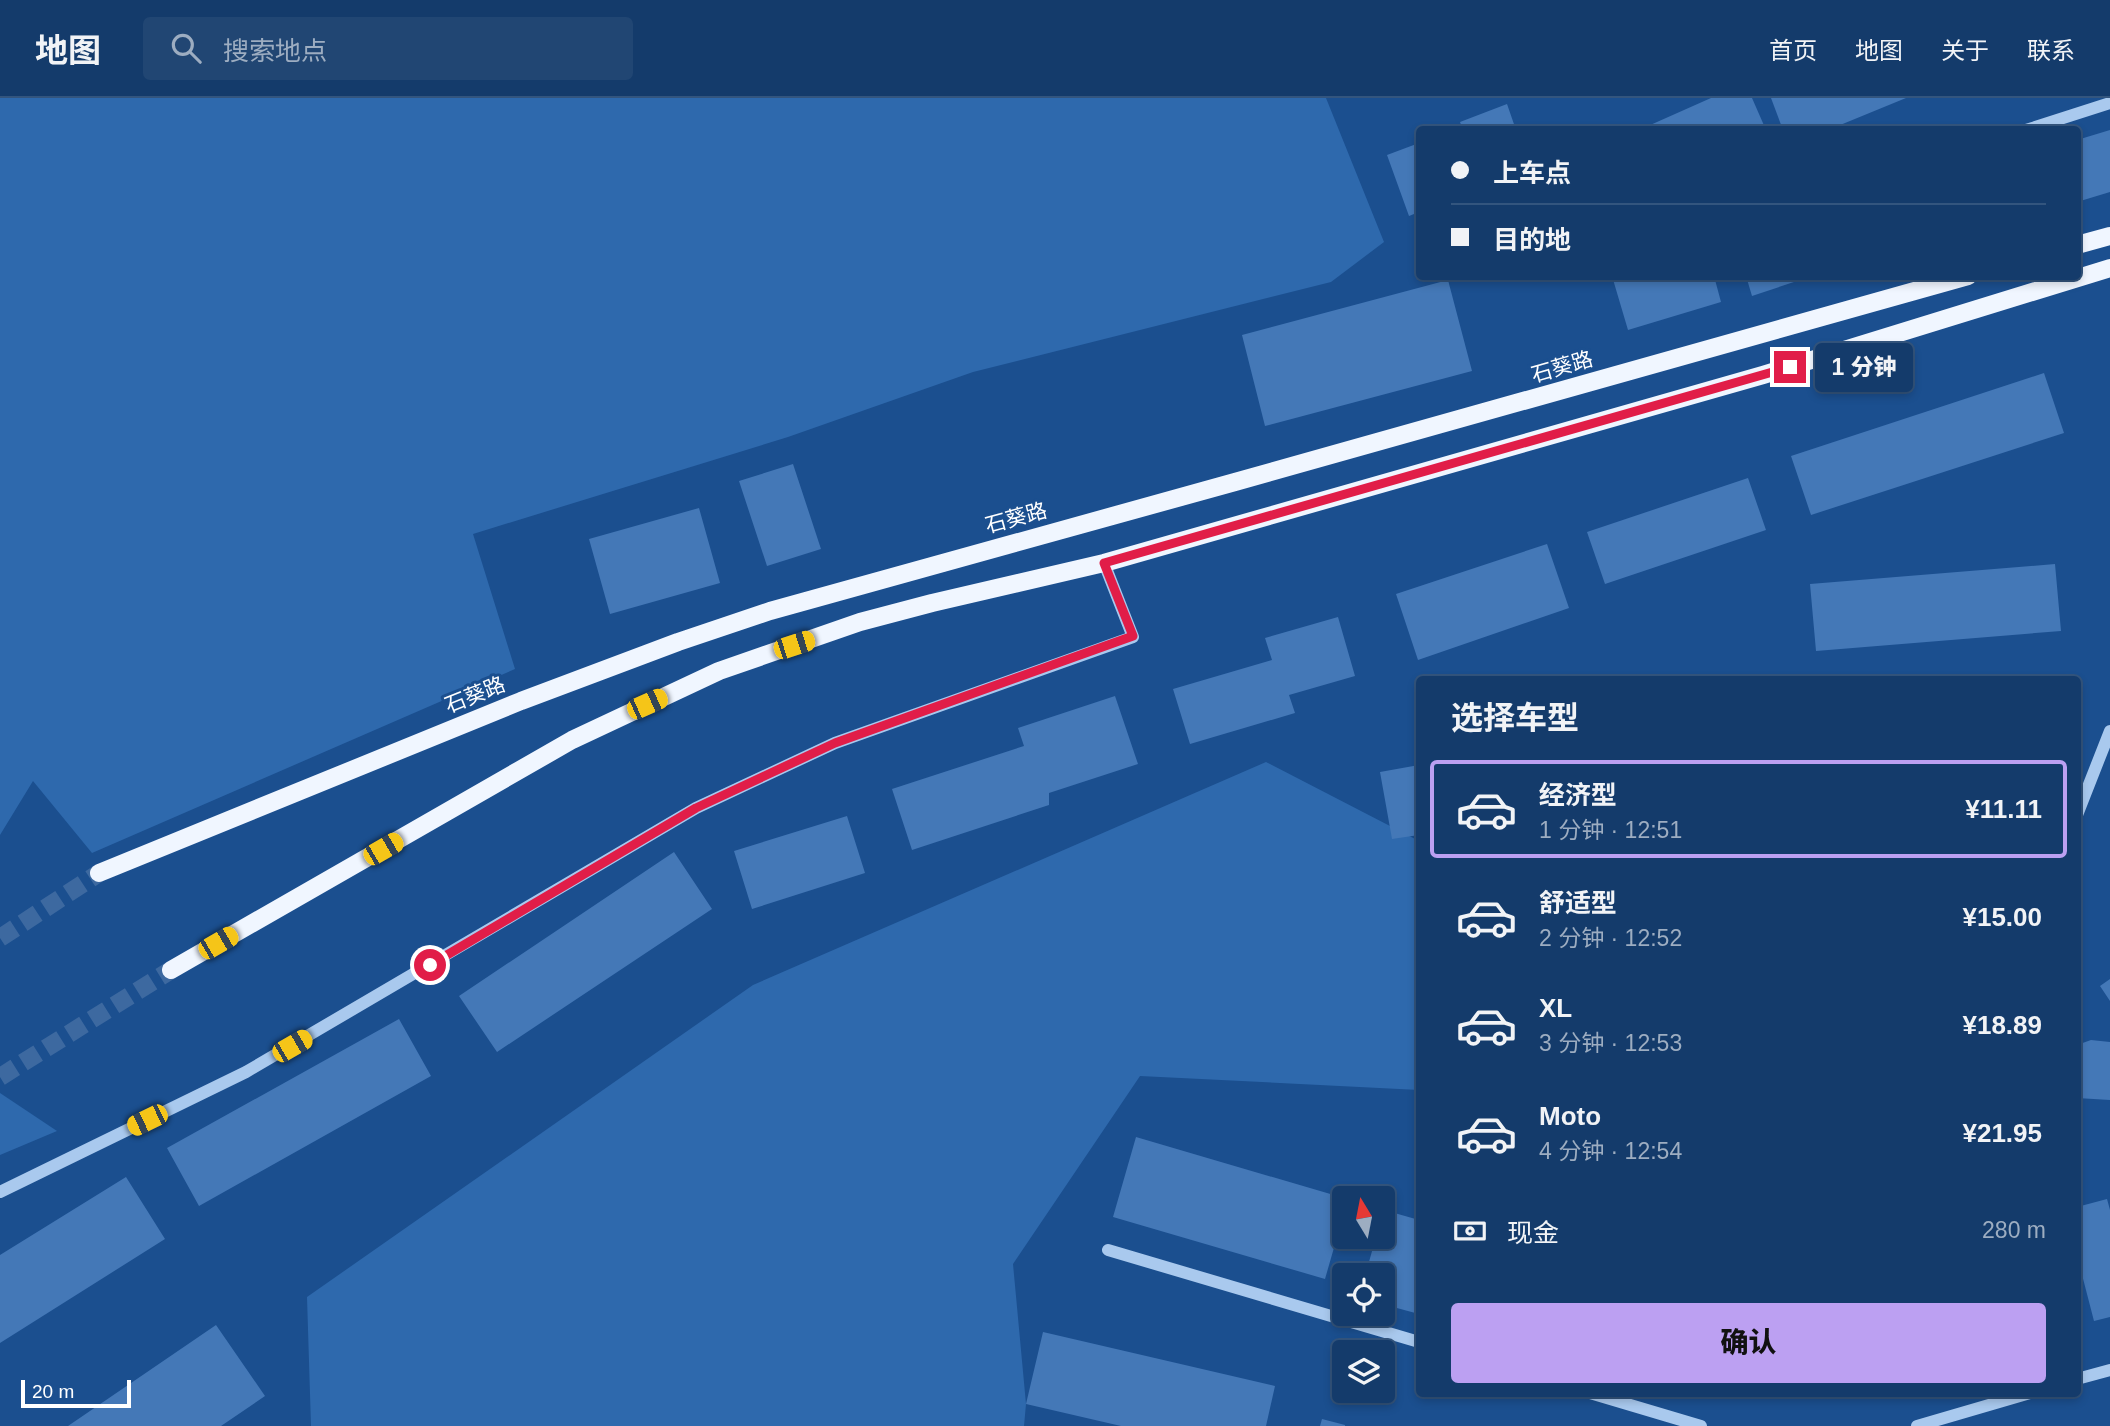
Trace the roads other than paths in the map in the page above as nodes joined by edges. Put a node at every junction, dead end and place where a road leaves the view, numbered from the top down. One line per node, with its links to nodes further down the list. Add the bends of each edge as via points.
1 (2104, 102): 2 (street)
2 (2037, 126)
3 (2110, 238): 4 (main road)
4 (2081, 244)
5 (2110, 268): 6 (main road)
6 (2081, 277)
7 (1954, 280): 12 (main road, 石葵路, via 770,611 521,701)
8 (2071, 280): 9 (main road, via 1763,375)
9 (1104, 563): 13 (main road, via 860,622 719,671 572,740); 14 (street, via 1133,636 835,743 696,808 246,1073)
10 (2110, 731): 11 (street)
11 (2081, 805)
12 (99, 873)
13 (171, 970)
14 (0, 1192)
15 (1108, 1250): 16 (street)
16 (1416, 1341)
17 (2110, 1370): 18 (street)
18 (2081, 1378)
19 (1603, 1397): 21 (street)
20 (2016, 1397): 22 (street)
21 (1701, 1426)
22 (1917, 1426)

